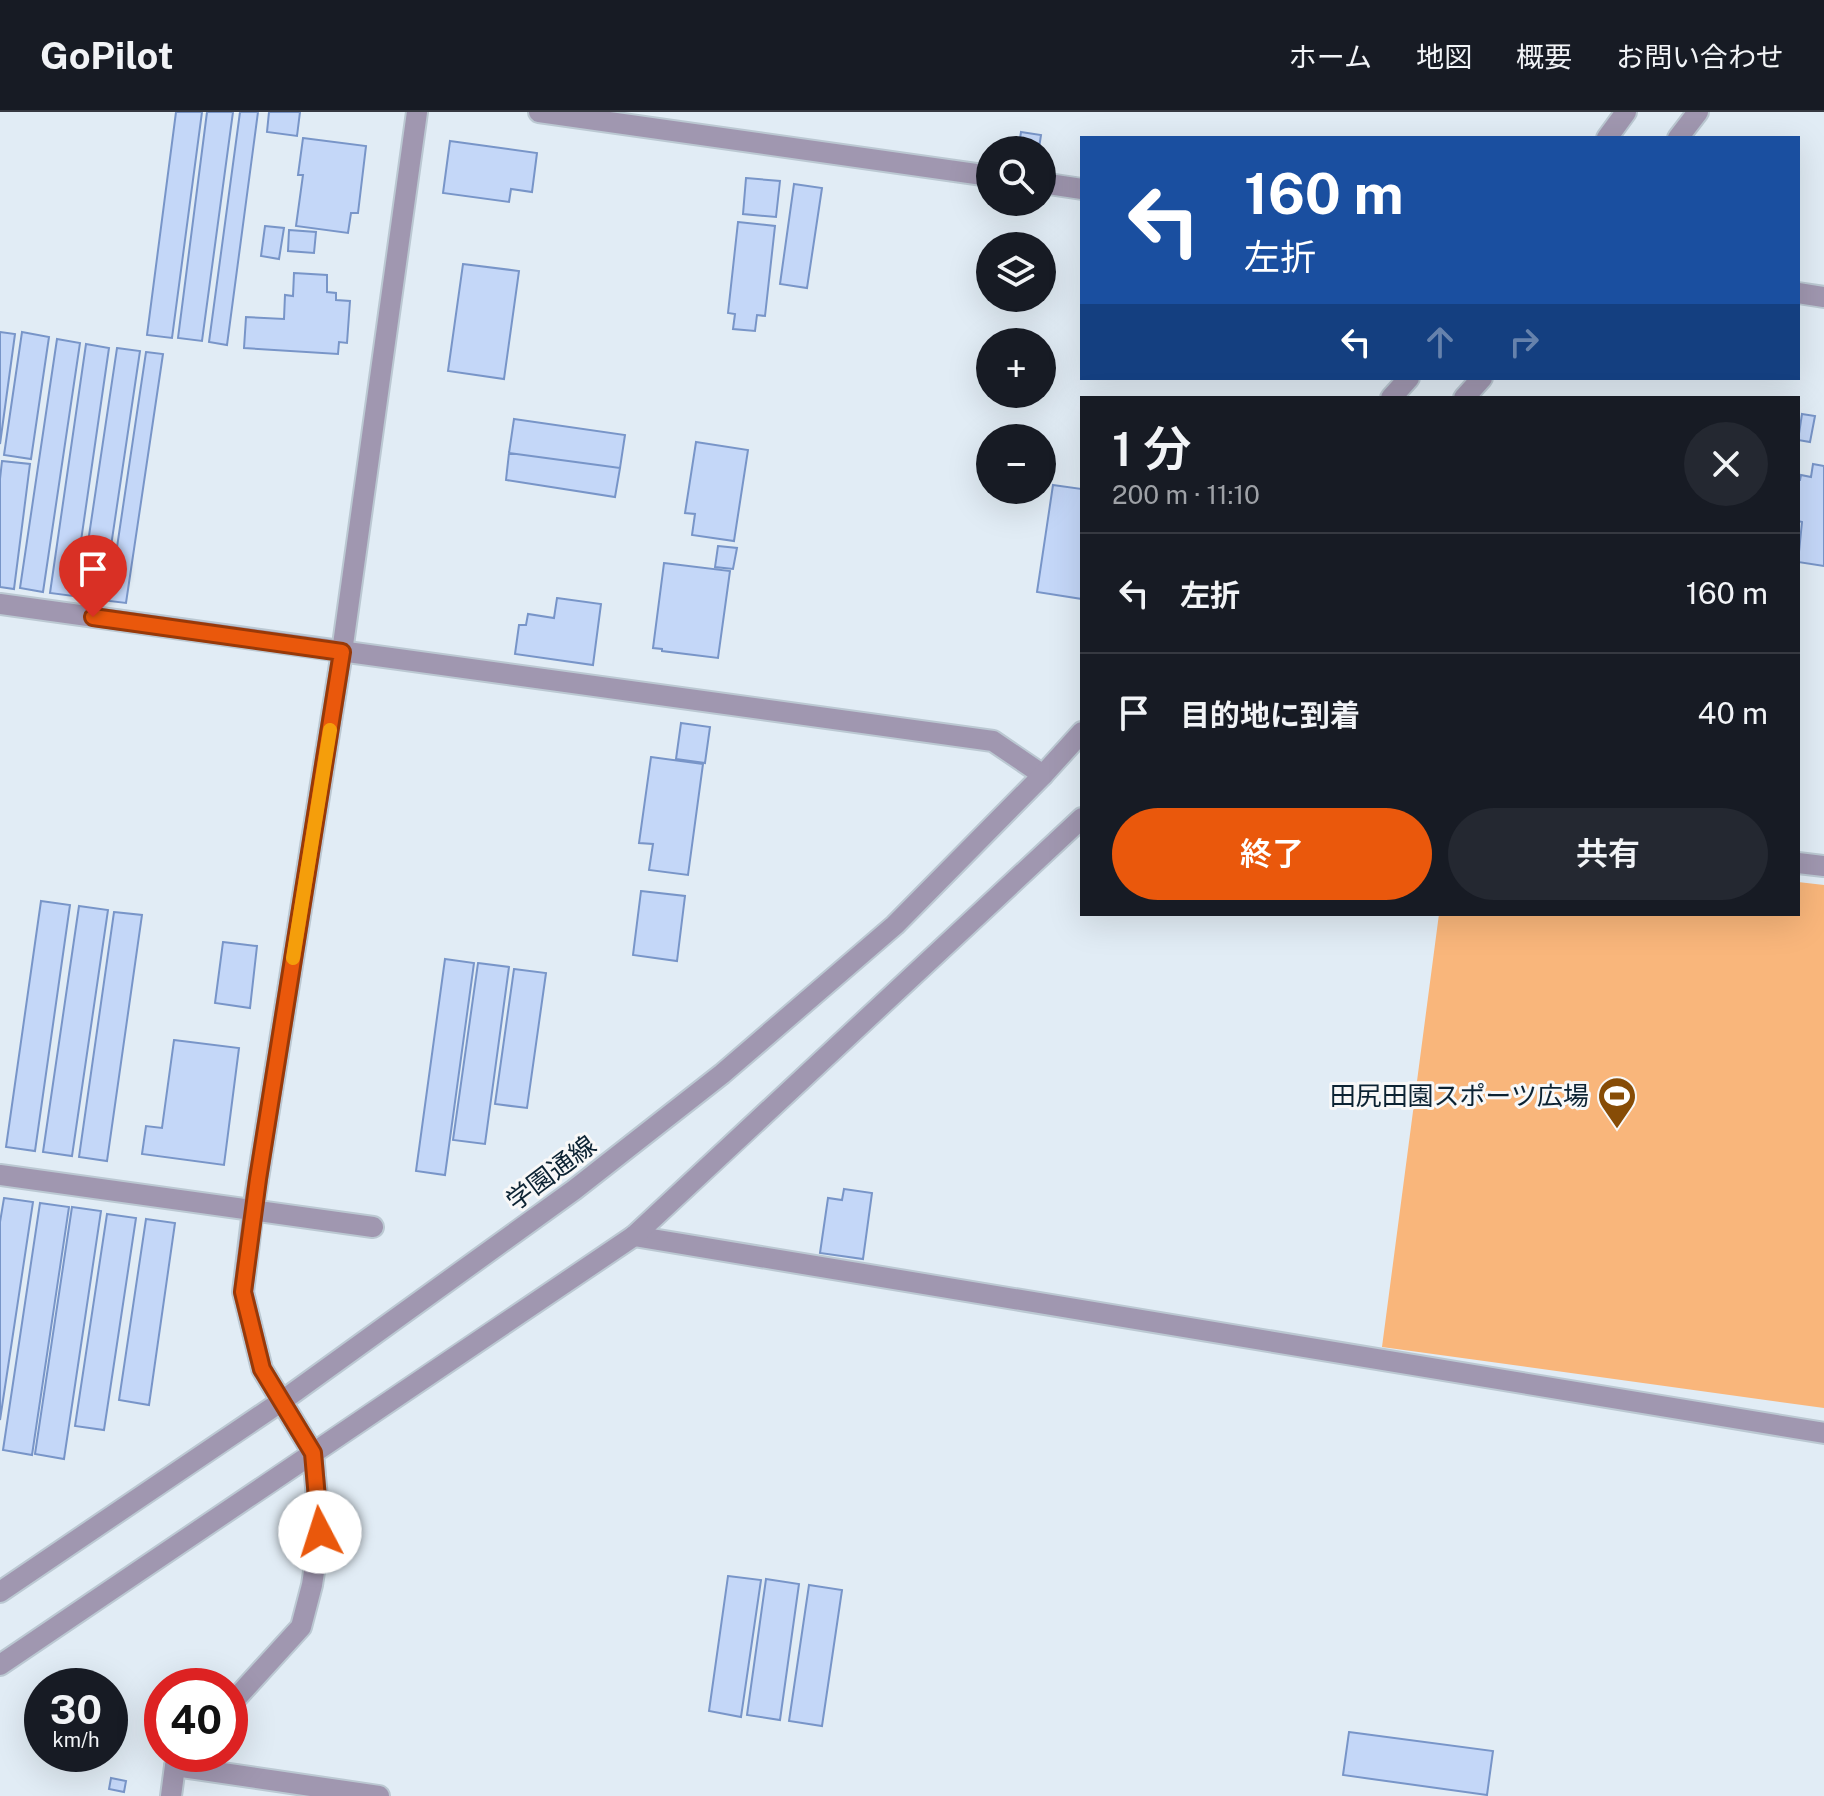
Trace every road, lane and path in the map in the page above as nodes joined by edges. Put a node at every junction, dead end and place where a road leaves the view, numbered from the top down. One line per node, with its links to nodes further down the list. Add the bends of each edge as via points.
1 (417, 112): 17 (street)
2 (539, 112): 7 (street)
3 (1626, 112): 5 (street)
4 (1698, 112): 6 (street)
5 (1608, 136)
6 (1680, 136)
7 (976, 174)
8 (1056, 185): 9 (street)
9 (1080, 189)
10 (1800, 293): 11 (street)
11 (1824, 297)
12 (1407, 380): 14 (street)
13 (1480, 380): 15 (street)
14 (1393, 396)
15 (1466, 396)
16 (0, 604): 17 (street)
17 (342, 652): 19 (street, via 993,741); 24 (street)
18 (1080, 734): 19 (street, 学園通線)
19 (1043, 775): 27 (street, 学園通線, via 895,925 722,1074 574,1190)
20 (1080, 820): 26 (street)
21 (1800, 863): 22 (street)
22 (1824, 866)
23 (0, 1175): 24 (street)
24 (253, 1210): 25 (street); 27 (street, via 243,1292 262,1369)
25 (373, 1227)
26 (634, 1236): 28 (street); 29 (street)
27 (282, 1401): 29 (street); 30 (street, 学園通線)
28 (1824, 1433)
29 (313, 1453): 31 (street); 32 (street, via 320,1532 301,1627)
30 (0, 1592)
31 (0, 1665)
32 (248, 1685)
33 (178, 1772): 35 (street)
34 (247, 1772): 36 (street)
35 (171, 1796)
36 (379, 1796)

